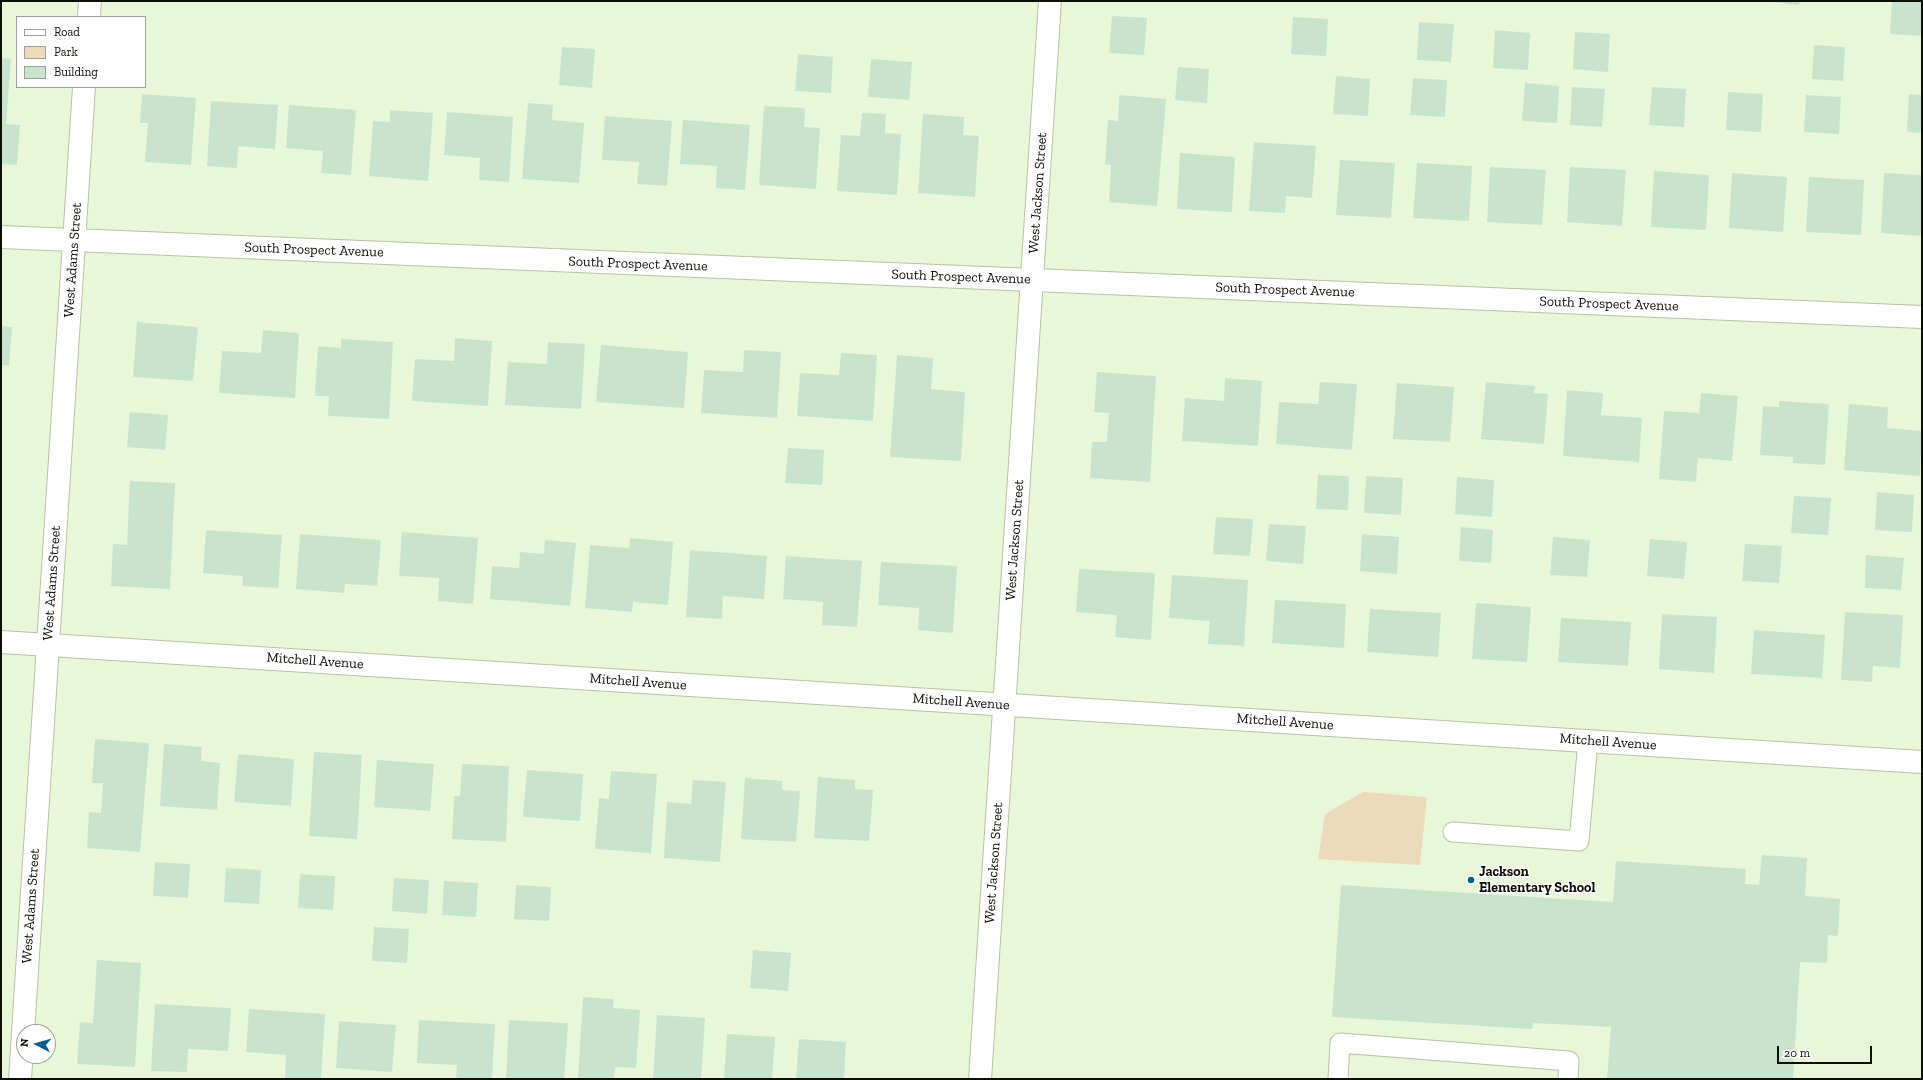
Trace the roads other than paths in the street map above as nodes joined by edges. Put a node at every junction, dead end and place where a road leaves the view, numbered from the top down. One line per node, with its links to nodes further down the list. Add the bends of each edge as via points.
1 (90, 1): 3 (street)
2 (1050, 1): 7 (street, West Jackson Street)
3 (89, 16)
4 (84, 88): 6 (street, West Adams Street)
5 (1, 237): 6 (street, South Prospect Avenue)
6 (74, 240): 7 (street, South Prospect Avenue); 10 (street, West Adams Street)
7 (1032, 280): 8 (street, South Prospect Avenue); 11 (street, West Jackson Street)
8 (1922, 316)
9 (1, 642): 10 (street, Mitchell Avenue)
10 (48, 645): 11 (street, Mitchell Avenue); 15 (street, West Adams Street)
11 (1004, 704): 12 (street, Mitchell Avenue); 16 (street, West Jackson Street)
12 (1588, 741): 13 (street, Mitchell Avenue); 14 (lane, via 1579,841)
13 (1922, 762)
14 (1453, 832)
15 (20, 1079)
16 (980, 1079)
17 (1338, 1079): 18 (lane, via 1340,1043 1569,1061)
18 (1568, 1079)

